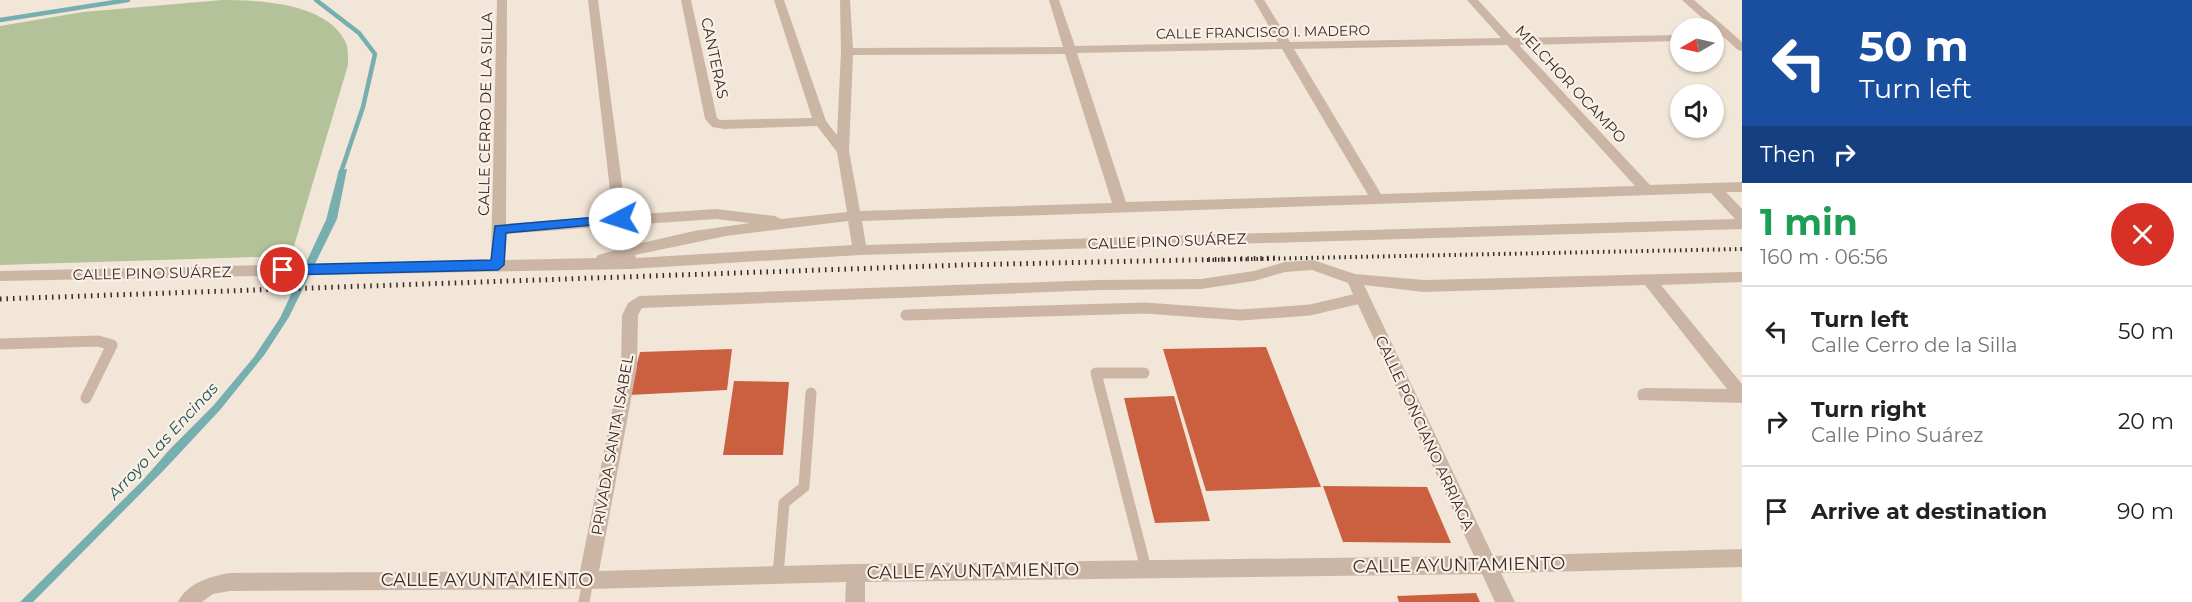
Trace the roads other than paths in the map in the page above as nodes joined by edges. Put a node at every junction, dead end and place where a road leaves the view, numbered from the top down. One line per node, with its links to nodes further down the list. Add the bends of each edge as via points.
1 (502, 0): 31 (street, CALLE CERRO DE LA SILLA)
2 (593, 0): 28 (street)
3 (686, 0): 19 (street, CANTERAS, via 711,119 716,124)
4 (778, 0): 19 (street)
5 (845, 0): 18 (street)
6 (1054, 0): 17 (street)
7 (1259, 0): 15 (street)
8 (1473, 0): 14 (street, MELCHOR OCAMPO)
9 (1687, 0): 11 (street)
10 (1724, 36): 11 (street)
11 (1729, 36): 12 (street); 16 (street)
12 (1742, 36)
13 (1670, 38): 14 (street, CALLE FRANCISCO I. MADERO)
14 (1510, 42): 15 (street, CALLE FRANCISCO I. MADERO); 23 (street, MELCHOR OCAMPO)
15 (1287, 46): 17 (street, CALLE FRANCISCO I. MADERO); 24 (street)
16 (1742, 48)
17 (1070, 50): 18 (street, CALLE FRANCISCO I. MADERO); 25 (street)
18 (847, 52): 20 (street)
19 (820, 122): 20 (street)
20 (843, 151): 26 (street)
21 (1714, 187): 22 (street, CALLE PINO SUÁREZ); 23 (street, CALLE PINO SUÁREZ); 27 (street)
22 (1742, 187)
23 (1646, 189): 24 (street, CALLE PINO SUÁREZ)
24 (1377, 199): 25 (street, CALLE PINO SUÁREZ)
25 (1121, 208): 26 (street, CALLE PINO SUÁREZ)
26 (853, 216): 29 (street, CALLE PINO SUÁREZ); 32 (street)
27 (1742, 218)
28 (620, 219): 29 (street, CALLE PINO SUÁREZ, via 725,215); 31 (street, CALLE PINO SUÁREZ); 33 (street)
29 (786, 223): 33 (street, CALLE PINO SUÁREZ)
30 (1742, 224): 32 (street, CALLE PINO SUÁREZ)
31 (500, 229): 34 (street, CALLE CERRO DE LA SILLA)
32 (860, 250): 33 (street, CALLE PINO SUÁREZ)
33 (628, 257): 34 (street, CALLE PINO SUÁREZ, via 592,263)
34 (498, 265): 35 (street, CALLE PINO SUÁREZ)
35 (0, 276)
36 (1742, 277): 38 (street)
37 (1354, 279): 38 (street, via 1424,286); 39 (street, CALLE PONCIANO ARRIAGA); 52 (street, PRIVADA SANTA ISABEL, via 1323,267 1299,265 1200,284 639,302 632,309 629,367)
38 (1649, 280): 45 (street)
39 (1361, 298): 40 (lane, via 1311,310 1241,315 1124,308); 48 (street, CALLE PONCIANO ARRIAGA)
40 (906, 315)
41 (0, 344): 46 (lane, via 98,341 112,345)
42 (1144, 373): 49 (lane, via 1096,373)
43 (811, 393): 51 (lane, via 804,487 784,503)
44 (1645, 395): 45 (street)
45 (1742, 396)
46 (86, 398)
47 (1742, 558): 48 (street, CALLE AYUNTAMIENTO)
48 (1488, 565): 49 (street, CALLE AYUNTAMIENTO); 56 (street, CALLE PONCIANO ARRIAGA)
49 (1146, 569): 50 (street, CALLE AYUNTAMIENTO)
50 (856, 573): 51 (street, CALLE AYUNTAMIENTO); 55 (street)
51 (778, 575): 52 (street, CALLE AYUNTAMIENTO)
52 (588, 580): 53 (street, CALLE AYUNTAMIENTO, via 230,582 216,583); 54 (lane)
53 (188, 602)
54 (584, 602)
55 (855, 602)
56 (1505, 602)

